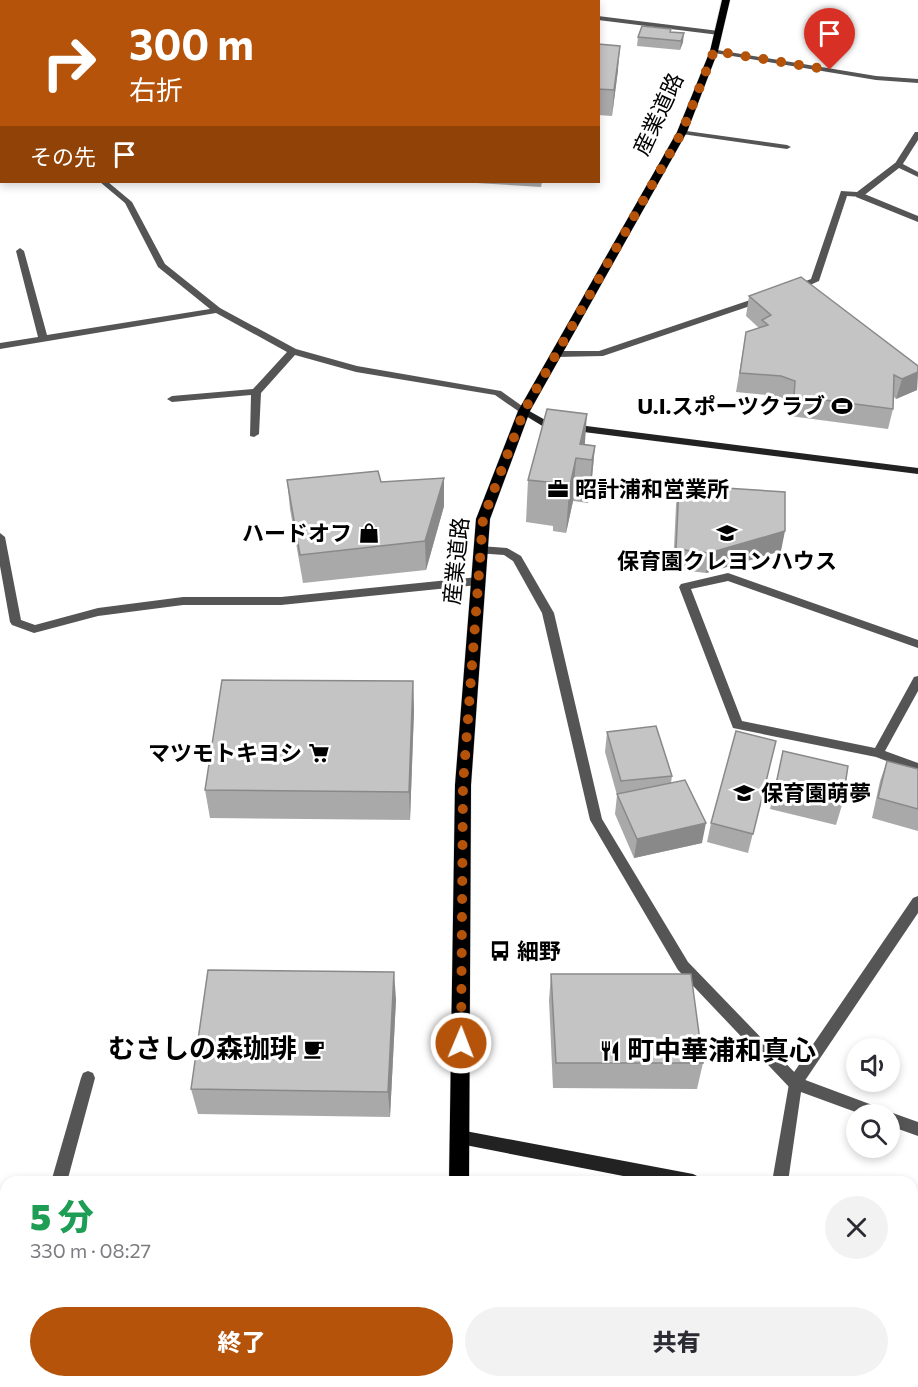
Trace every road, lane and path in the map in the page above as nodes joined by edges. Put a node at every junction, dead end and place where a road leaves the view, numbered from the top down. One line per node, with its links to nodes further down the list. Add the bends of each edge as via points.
1 (726, 0): 3 (main road, 産業道路)
2 (600, 18): 3 (street)
3 (719, 33): 4 (main road, 産業道路)
4 (714, 51): 5 (street, via 876,78); 6 (main road, 産業道路)
5 (918, 81)
6 (682, 132): 8 (street); 21 (main road, 産業道路)
7 (918, 134): 9 (street)
8 (786, 147)
9 (898, 165): 10 (street); 12 (street)
10 (918, 175)
11 (105, 183): 17 (street, via 128,202 161,265)
12 (859, 195): 13 (street); 15 (street, via 844,194 815,281)
13 (918, 219)
14 (20, 251): 18 (street)
15 (781, 292)
16 (770, 296): 21 (street, via 600,354)
17 (217, 310): 18 (street); 20 (street)
18 (43, 339): 19 (street)
19 (0, 346)
20 (293, 351): 22 (street); 24 (street, via 356,369 498,393)
21 (556, 354): 24 (main road, 産業道路)
22 (256, 392): 23 (street); 25 (street)
23 (172, 399)
24 (524, 411): 26 (street, via 544,424); 28 (main road, 産業道路, via 483,519)
25 (254, 434)
26 (918, 471)
27 (0, 537): 29 (street, via 16,622 34,629 98,612 183,601 281,602)
28 (480, 550): 29 (main road, 産業道路); 36 (street, via 507,552 517,559 548,613 596,820 683,966)
29 (478, 581): 40 (main road, 産業道路, via 463,785)
30 (918, 644): 32 (street, via 728,577 685,587 737,725)
31 (918, 680): 32 (street)
32 (878, 753): 33 (street)
33 (918, 768)
34 (918, 902): 36 (street)
35 (88, 1078): 41 (street)
36 (795, 1083): 37 (street); 44 (street)
37 (851, 1104)
38 (900, 1123): 39 (street)
39 (918, 1129)
40 (460, 1137): 42 (main road, 産業道路); 43 (street)
41 (61, 1176)
42 (459, 1176)
43 (662, 1176)
44 (781, 1176)

